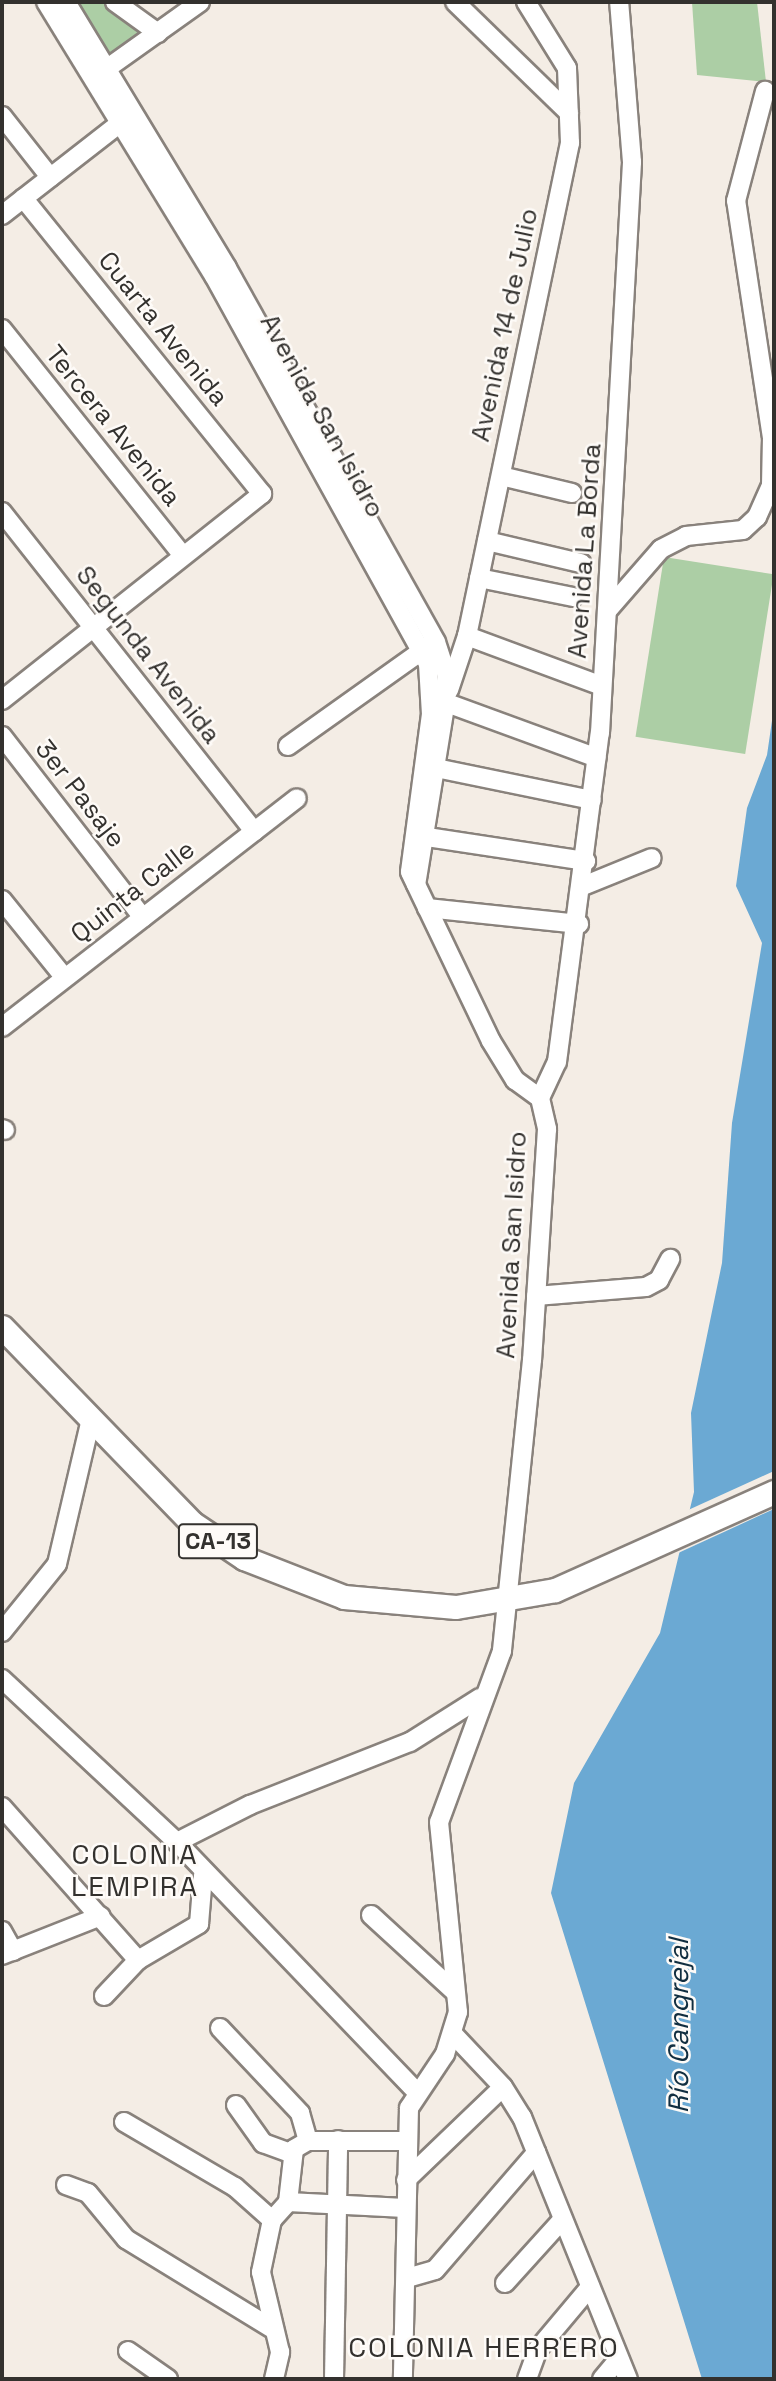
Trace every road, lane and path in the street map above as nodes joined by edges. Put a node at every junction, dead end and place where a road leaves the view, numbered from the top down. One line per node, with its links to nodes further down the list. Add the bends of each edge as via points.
1 (46, 2): 9 (street, Avenida San Isidro)
2 (66, 2): 9 (street, Avenida San Isidro)
3 (115, 2): 8 (street)
4 (200, 2): 8 (street)
5 (455, 2): 11 (street)
6 (526, 2): 11 (street, Avenida 14 de Julio, via 564,60)
7 (619, 2): 26 (street, Avenida La Borda, via 632,162)
8 (158, 33): 9 (street)
9 (99, 75): 13 (street, Avenida San Isidro)
10 (765, 91): 26 (street, via 736,201 772,438 771,485 757,517 743,530 686,536 661,548)
11 (569, 113): 18 (street, Avenida 14 de Julio, via 570,143)
12 (2, 116): 14 (street)
13 (125, 118): 14 (street); 29 (street, Avenida San Isidro)
14 (50, 177): 15 (street)
15 (23, 198): 16 (street); 22 (street, Cuarta Avenida, via 261,494)
16 (2, 215)
17 (2, 329): 22 (street, Tercera Avenida)
18 (501, 476): 19 (street); 21 (street, Avenida 14 de Julio)
19 (572, 493)
20 (2, 512): 27 (street, Segunda Avenida)
21 (487, 541): 23 (street); 24 (street, Avenida 14 de Julio)
22 (183, 556): 27 (street)
23 (581, 563)
24 (479, 578): 25 (street); 28 (street, Avenida 14 de Julio)
25 (573, 597)
26 (607, 611): 30 (street, Avenida La Borda)
27 (92, 628): 31 (street); 40 (street, Segunda Avenida)
28 (466, 642): 29 (street, via 450,651); 30 (street); 32 (street, Avenida 14 de Julio)
29 (429, 646): 32 (street, Avenida San Isidro, via 447,676); 34 (street)
30 (602, 686): 35 (street, Avenida La Borda)
31 (2, 699)
32 (439, 700): 35 (street); 36 (street, Avenida San Isidro); 39 (street, Avenida San Isidro)
33 (2, 736): 48 (street, 3er Pasaje)
34 (288, 746)
35 (597, 758): 38 (street, Avenida La Borda)
36 (436, 768): 38 (street); 39 (street, Avenida San Isidro)
37 (297, 798): 40 (street, Quinta Calle)
38 (592, 800): 43 (street, Avenida La Borda)
39 (424, 805): 41 (street, Avenida San Isidro); 45 (street, Avenida San Isidro, via 410,850)
40 (254, 831): 48 (street, Quinta Calle)
41 (427, 837): 43 (street); 45 (street, Avenida San Isidro)
42 (652, 858): 44 (street)
43 (586, 862): 44 (street, Avenida La Borda)
44 (583, 886): 49 (street, Avenida La Borda)
45 (415, 889): 47 (street, Avenida San Isidro)
46 (2, 900): 50 (street)
47 (428, 908): 49 (street); 52 (street, Avenida San Isidro, via 504,1063)
48 (143, 918): 50 (street, Quinta Calle)
49 (579, 924): 52 (street, Avenida La Borda, via 557,1062)
50 (65, 978): 51 (street, Quinta Calle)
51 (2, 1027)
52 (540, 1098): 54 (street, Avenida San Isidro, via 547,1129)
53 (670, 1259): 54 (street, via 659,1280 646,1287)
54 (536, 1296): 58 (street, Avenida San Isidro)
55 (2, 1327): 56 (main road, CA-13)
56 (90, 1423): 58 (main road, CA-13, via 192,1523 291,1579 398,1606 456,1607); 59 (street, via 57,1564)
57 (774, 1492): 58 (main road, CA-13, via 555,1590)
58 (510, 1598): 61 (street, Avenida San Isidro, via 502,1651)
59 (2, 1633)
60 (2, 1679): 63 (street)
61 (481, 1698): 63 (street, via 410,1742 250,1805); 70 (street, Avenida San Isidro, via 439,1822)
62 (2, 1807): 66 (street)
63 (177, 1842): 64 (street)
64 (203, 1875): 69 (street, via 199,1924); 75 (street)
65 (371, 1915): 70 (street)
66 (101, 1916): 68 (street); 69 (street)
67 (2, 1931): 68 (street)
68 (7, 1953)
69 (138, 1960): 71 (street)
70 (454, 1992): 73 (street, Avenida San Isidro)
71 (104, 1996)
72 (220, 2028): 78 (street, via 300,2113)
73 (454, 2035): 74 (street); 75 (street)
74 (503, 2087): 81 (street); 83 (street)
75 (416, 2091): 80 (street)
76 (236, 2105): 82 (street, via 263,2143)
77 (124, 2122): 88 (street, via 235,2187)
78 (308, 2140): 79 (street); 82 (street)
79 (338, 2140): 80 (street); 86 (street)
80 (408, 2141): 83 (street)
81 (536, 2153): 89 (street); 90 (street, via 435,2270)
82 (293, 2154): 85 (street)
83 (406, 2180): 87 (street)
84 (66, 2185): 93 (street, via 88,2193 126,2239)
85 (288, 2202): 86 (street); 88 (street)
86 (337, 2206): 87 (street); 98 (street)
87 (405, 2208): 90 (street)
88 (272, 2220): 93 (street, via 261,2272)
89 (562, 2220): 91 (street); 92 (street)
90 (407, 2278): 99 (street)
91 (505, 2283)
92 (590, 2287): 95 (street); 100 (street, via 538,2349)
93 (271, 2328): 97 (street, via 280,2352)
94 (128, 2351): 96 (street)
95 (619, 2359): 101 (street); 102 (street)
96 (169, 2379)
97 (274, 2379)
98 (334, 2379)
99 (403, 2379)
100 (527, 2379)
101 (602, 2379)
102 (628, 2379)

